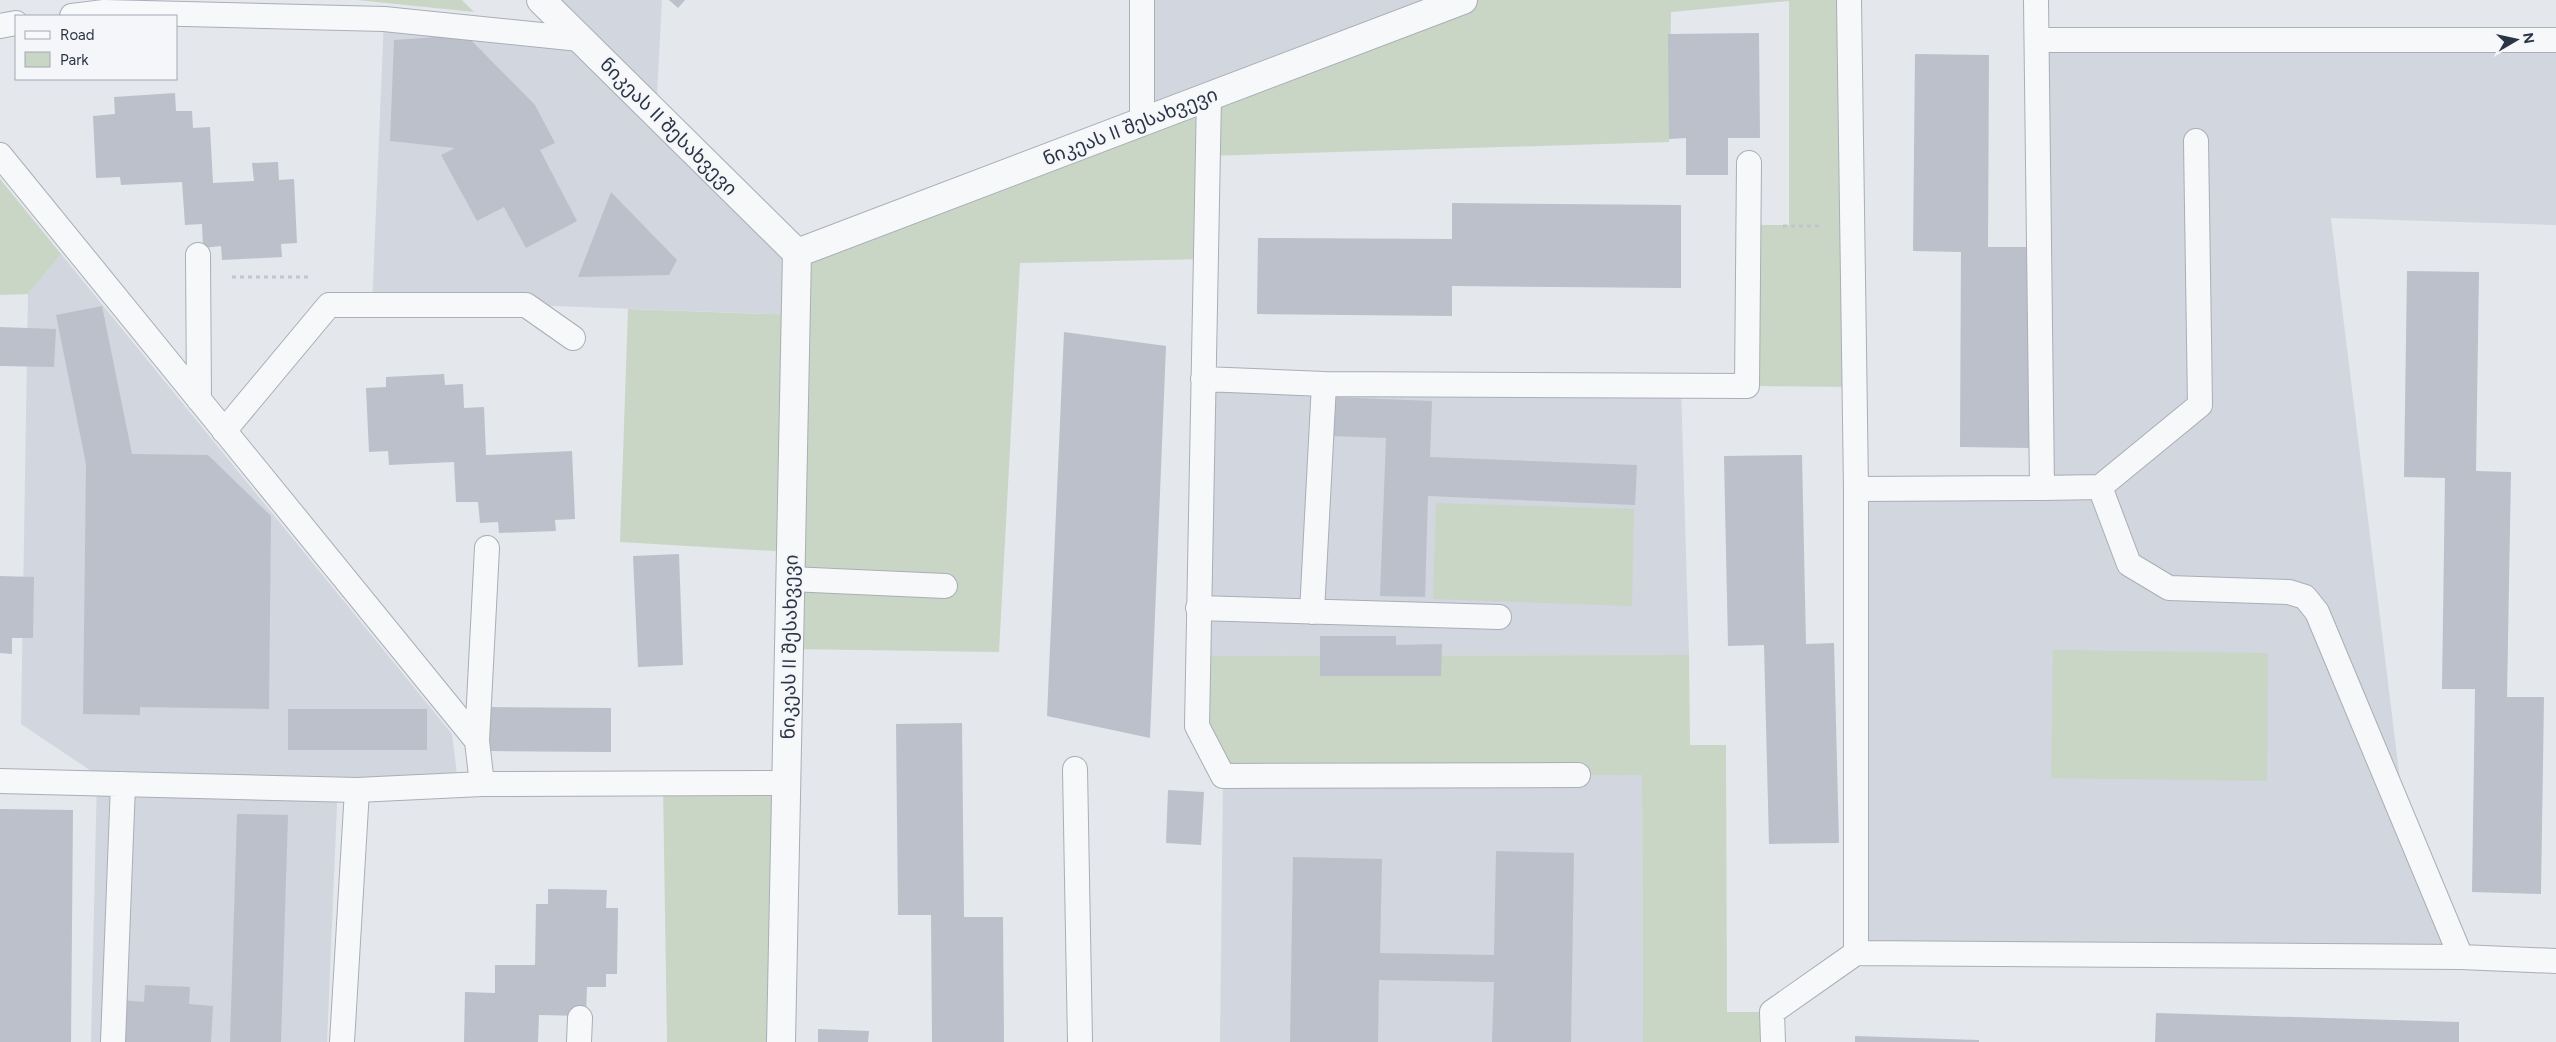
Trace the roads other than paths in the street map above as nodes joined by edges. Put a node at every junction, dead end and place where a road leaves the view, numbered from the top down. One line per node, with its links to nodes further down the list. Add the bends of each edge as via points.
1 (541, 0): 9 (street, ნიკეას II შესახვევი)
2 (1142, 0): 13 (lane)
3 (1463, 0): 12 (street, ნიკეას II შესახვევი)
4 (1849, 0): 26 (lane)
5 (2036, 0): 10 (lane)
6 (80, 15): 9 (lane, via 104,12 384,19)
7 (15, 23): 8 (lane)
8 (0, 26)
9 (580, 39): 17 (street, ნიკეას II შესახვევი)
10 (2038, 40): 11 (lane); 25 (lane)
11 (2556, 40)
12 (1209, 96): 13 (street, ნიკეას II შესახვევი); 20 (lane)
13 (1142, 122): 17 (street, ნიკეას II შესახვევი)
14 (2196, 140): 24 (lane, via 2200,405)
15 (0, 155): 22 (lane)
16 (1749, 163): 21 (lane, via 1747,386)
17 (797, 253): 28 (street, ნიკეას II შესახვევი)
18 (198, 267): 22 (lane)
19 (573, 338): 23 (lane, via 526,305 329,305)
20 (1202, 379): 21 (lane); 30 (lane)
21 (1324, 384): 31 (lane)
22 (199, 400): 23 (lane)
23 (224, 431): 33 (lane)
24 (2100, 487): 25 (lane); 42 (lane, via 2129,564 2169,588 2289,592 2305,597 2317,612)
25 (2042, 488): 26 (lane)
26 (1856, 489): 41 (lane)
27 (487, 548): 33 (lane)
28 (790, 579): 29 (lane); 37 (street, ნიკეას II შესახვევი)
29 (945, 586)
30 (1198, 608): 31 (lane); 35 (lane, via 1197,726 1223,776)
31 (1312, 612): 32 (lane)
32 (1499, 617)
33 (477, 741): 39 (lane)
34 (1075, 769): 49 (lane)
35 (1578, 775)
36 (0, 781): 38 (lane)
37 (786, 783): 39 (lane); 48 (street, ნიკეას II შესახვევი)
38 (123, 784): 40 (lane); 45 (lane)
39 (482, 784): 40 (lane)
40 (357, 790): 46 (lane)
41 (1856, 953): 42 (lane); 50 (lane, via 1772,1012)
42 (2461, 957): 43 (lane)
43 (2556, 961)
44 (580, 1018): 47 (lane)
45 (112, 1042)
46 (342, 1042)
47 (579, 1042)
48 (781, 1042)
49 (1080, 1042)
50 (1773, 1042)

